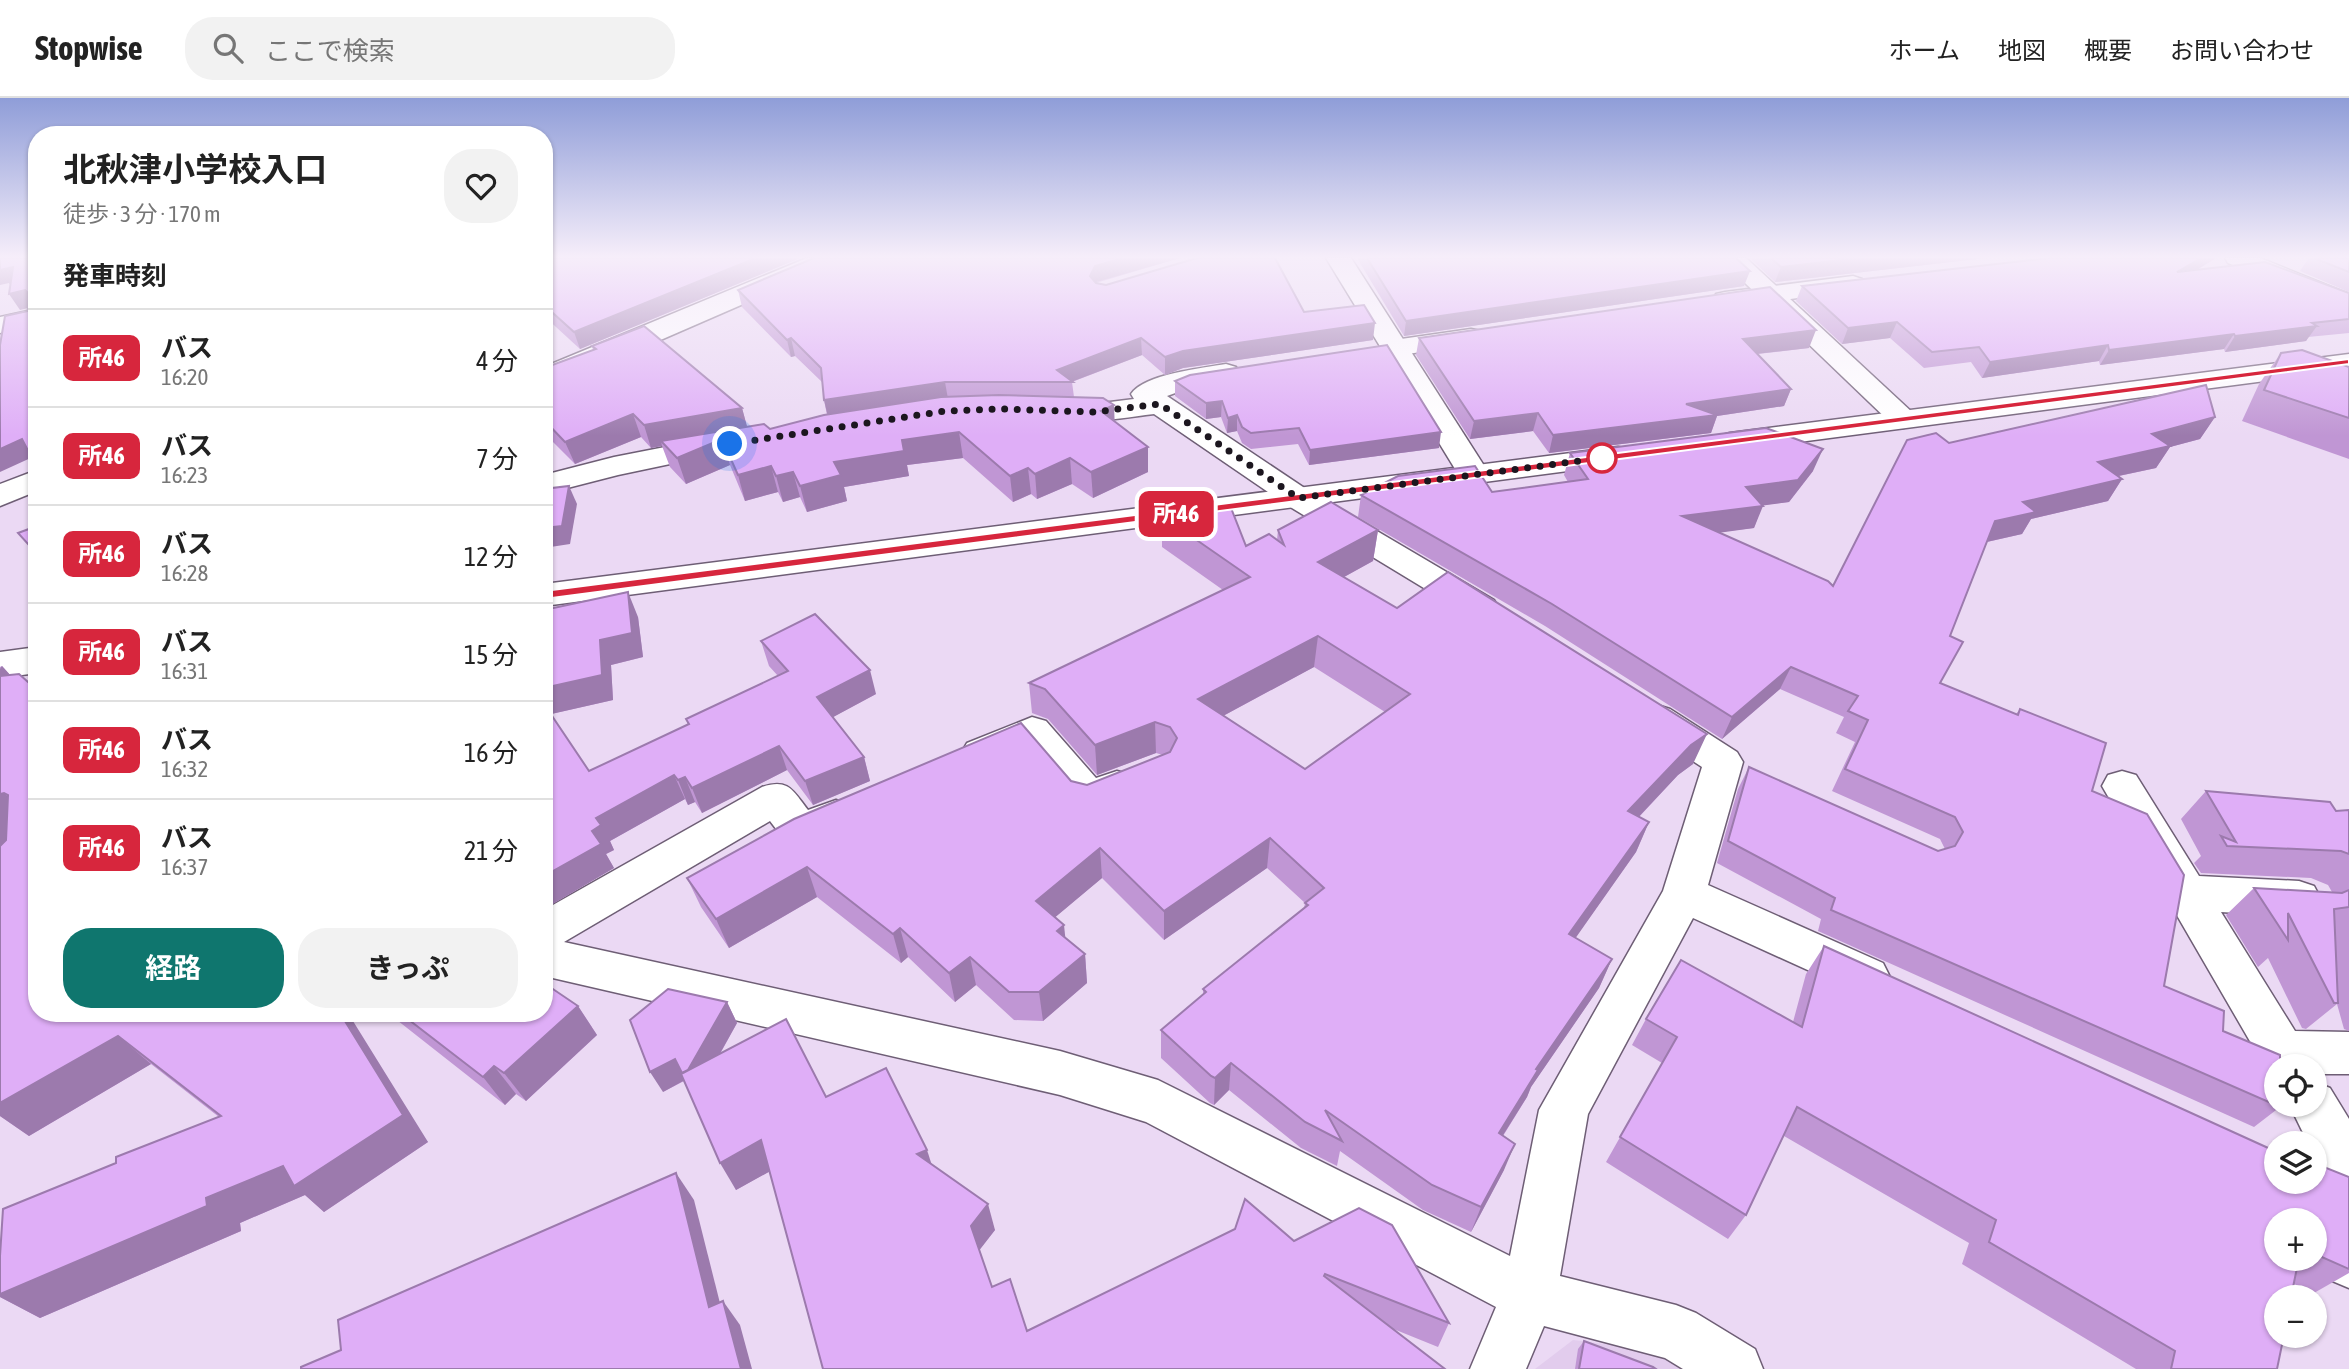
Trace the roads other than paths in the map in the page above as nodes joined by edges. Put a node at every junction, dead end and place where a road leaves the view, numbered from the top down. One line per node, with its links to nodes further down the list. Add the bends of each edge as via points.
1 (685, 317): 10 (street)
2 (1366, 317): 7 (street)
3 (1795, 317): 13 (street)
4 (28, 319): 5 (street)
5 (0, 325)
6 (1502, 332): 7 (street)
7 (1381, 350): 17 (street)
8 (2349, 362): 13 (street)
9 (1252, 369): 11 (street, via 1183,380 1145,394)
10 (553, 374)
11 (1160, 404): 12 (street, via 1094,412); 21 (street)
12 (1030, 410)
13 (1903, 419): 15 (street)
14 (742, 442): 19 (street)
15 (1704, 445)
16 (1651, 452): 17 (street)
17 (1474, 475): 21 (street)
18 (28, 483): 20 (street)
19 (553, 483)
20 (0, 496)
21 (1298, 498): 22 (street); 23 (street)
22 (553, 594)
23 (1508, 624)
24 (28, 661): 25 (street)
25 (0, 665)
26 (1622, 696): 27 (street)
27 (1723, 762): 30 (street); 34 (street)
28 (947, 768): 29 (street, via 1032,731 1090,797)
29 (1155, 770)
30 (1761, 779)
31 (2122, 786): 33 (street)
32 (874, 800): 36 (street, via 801,831 776,798)
33 (2186, 893): 35 (street); 40 (street)
34 (1684, 894): 38 (street); 45 (street, via 1564,1110)
35 (2311, 899)
36 (553, 927)
37 (553, 959): 45 (street, via 1060,1073 1158,1102)
38 (1899, 992)
39 (2349, 1053): 41 (street)
40 (2283, 1054)
41 (2327, 1055)
42 (2321, 1117): 43 (street, via 2334,1140)
43 (2329, 1189): 44 (street)
44 (2349, 1261)
45 (1529, 1295): 46 (street); 47 (street, via 1676,1334)
46 (1498, 1369)
47 (1735, 1369)

